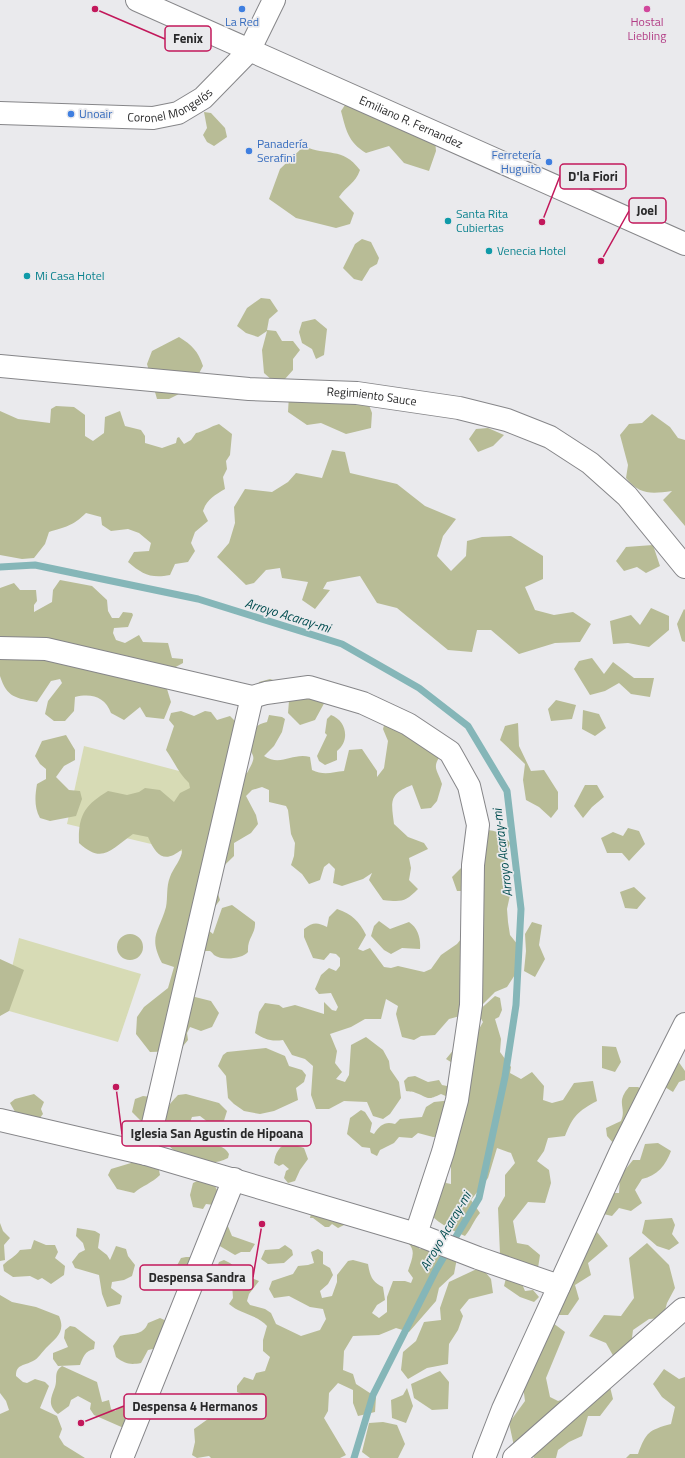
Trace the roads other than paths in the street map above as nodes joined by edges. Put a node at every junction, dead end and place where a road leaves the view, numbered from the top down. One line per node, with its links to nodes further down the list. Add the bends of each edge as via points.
1 (137, 0): 3 (street, Emiliano R. Fernandez)
2 (274, 0): 3 (street, Coronel Mongelós)
3 (249, 51): 4 (street, Coronel Mongelós, via 202,98 178,113 153,118); 5 (street, Emiliano R. Fernandez)
4 (0, 113)
5 (685, 244)
6 (0, 366): 7 (street, Regimiento Sauce, via 249,389 357,392 459,408 508,420 550,437 590,463 627,496)
7 (685, 566)
8 (0, 648): 9 (street, via 46,649)
9 (252, 697): 12 (street); 14 (street, via 309,687 363,703 408,724 450,752 469,786 478,825 473,865 471,1005 456,1100)
10 (685, 1024): 15 (street, via 621,1151)
11 (0, 1120): 12 (street)
12 (146, 1154): 13 (street)
13 (234, 1180): 14 (street); 17 (street)
14 (426, 1238): 15 (street)
15 (558, 1286): 18 (street)
16 (683, 1309): 19 (street)
17 (122, 1458)
18 (484, 1458)
19 (514, 1458)

